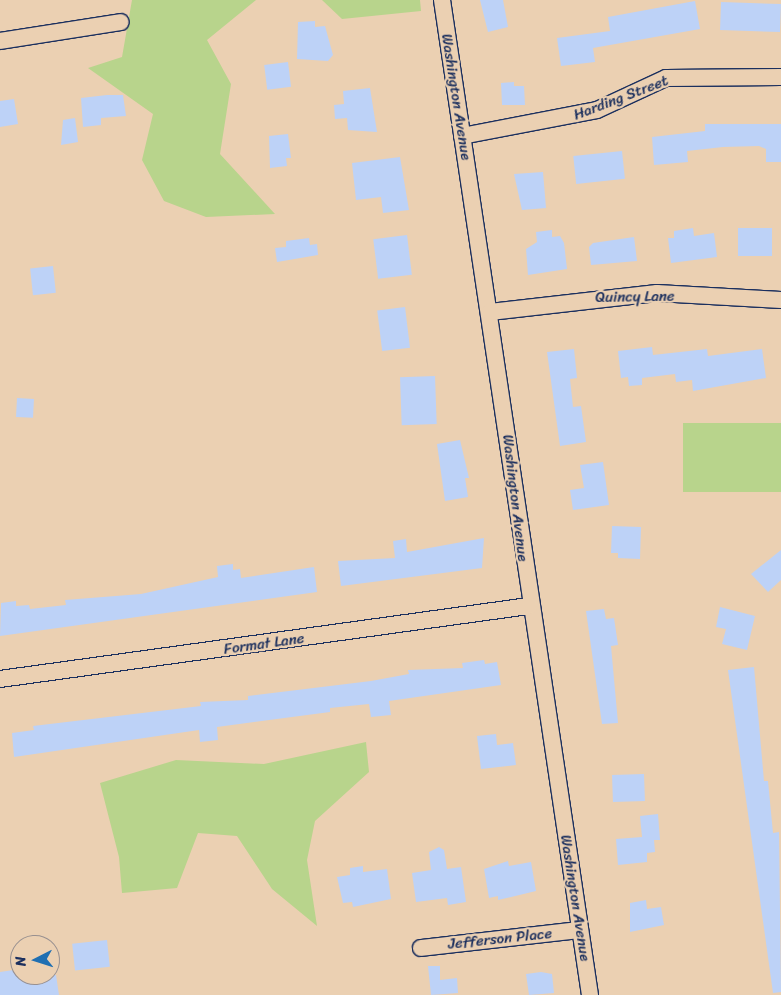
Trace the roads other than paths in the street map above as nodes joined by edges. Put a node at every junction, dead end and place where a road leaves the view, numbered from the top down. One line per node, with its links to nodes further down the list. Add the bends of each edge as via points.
1 (442, 0): 5 (street, Washington Avenue)
2 (121, 22): 3 (street)
3 (0, 40)
4 (781, 77): 5 (street, Harding Street, via 666,78 597,110 554,122)
5 (462, 136): 7 (street, Washington Avenue)
6 (781, 300): 7 (street, Quincy Lane, via 657,293 583,298)
7 (490, 312): 8 (street, Washington Avenue)
8 (528, 606): 9 (street, Format Lane); 10 (street, Washington Avenue)
9 (0, 679)
10 (580, 930): 11 (street, Jefferson Place); 12 (street, Washington Avenue)
11 (420, 948)
12 (590, 995)

